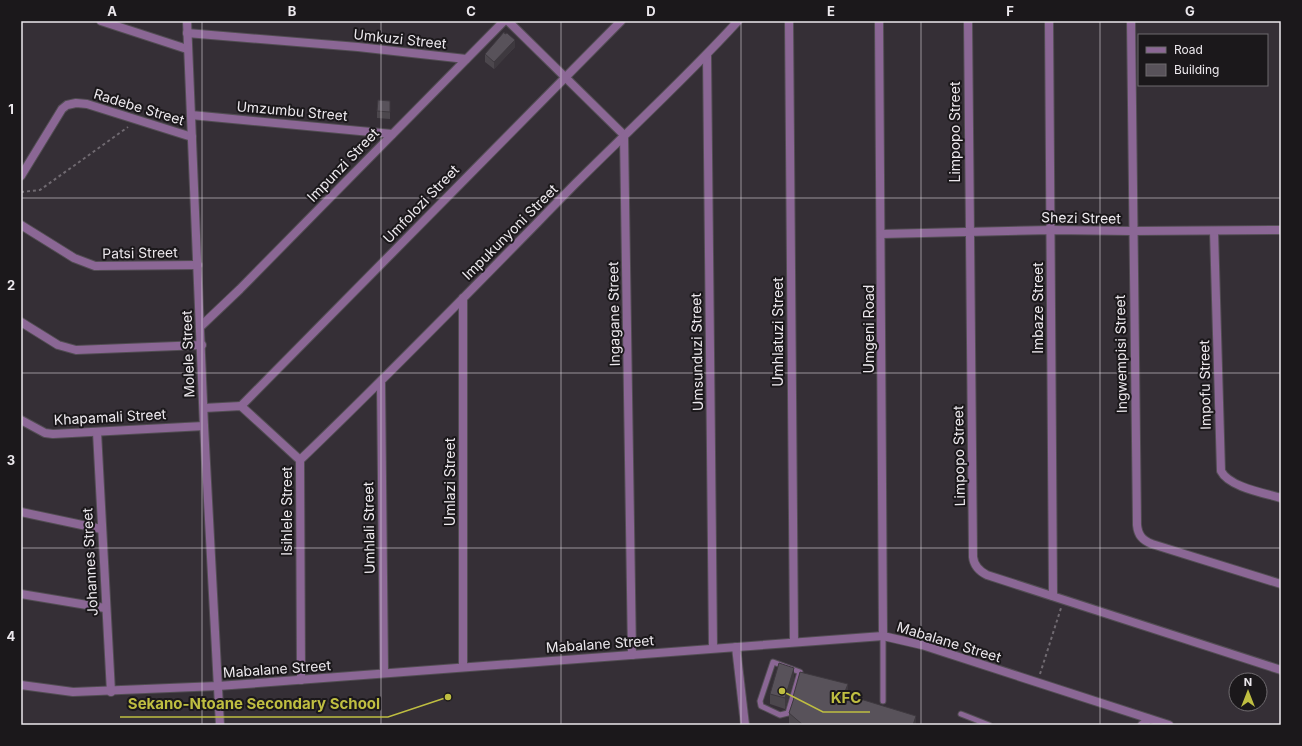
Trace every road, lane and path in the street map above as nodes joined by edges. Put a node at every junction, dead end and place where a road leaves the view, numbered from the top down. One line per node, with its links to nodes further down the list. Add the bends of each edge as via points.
1 (100, 21): 13 (street)
2 (187, 21): 12 (street, Molele Street)
3 (504, 21): 15 (street, Impunzi Street)
4 (508, 21): 16 (street)
5 (621, 21): 16 (street, Umfolozi Street)
6 (738, 21): 14 (street, Impukunyoni Street)
7 (789, 21): 52 (street, Umhlatuzi Street)
8 (879, 21): 30 (street, Umgeni Road)
9 (968, 21): 29 (street, Limpopo Street)
10 (1050, 21): 25 (street, Imbaze Street)
11 (1131, 21): 27 (street, Ingwempisi Street)
12 (187, 33): 13 (street, Molele Street); 15 (street, Umkuzi Street)
13 (188, 49): 17 (street, Molele Street)
14 (707, 55): 20 (street, Impukunyoni Street); 54 (street, Umsunduzi Street)
15 (466, 59): 19 (street, Impunzi Street)
16 (566, 77): 20 (street); 37 (street, Umfolozi Street)
17 (191, 115): 19 (street, Umzumbu Street); 21 (street, Molele Street)
18 (137, 120): 21 (street, Radebe Street); 22 (street, Radebe Street, via 87,104 67,105 62,109); 23 (path, via 40,190)
19 (392, 134): 34 (street, Impunzi Street)
20 (624, 135): 32 (street, Impukunyoni Street); 55 (street, Ingagane Street)
21 (192, 137): 31 (street, Molele Street)
22 (21, 176)
23 (21, 192)
24 (21, 225): 31 (street, Patsi Street, via 74,258 95,266)
25 (1051, 230): 27 (street, Shezi Street); 29 (street, Shezi Street); 48 (street, Imbaze Street)
26 (1281, 230): 28 (street, Shezi Street)
27 (1132, 231): 28 (street, Shezi Street); 46 (street, Ingwempisi Street, via 1138,533 1152,544)
28 (1214, 231): 43 (street, Impofu Street, via 1221,471 1225,478 1232,482)
29 (969, 233): 30 (street, Shezi Street); 48 (street, Limpopo Street, via 973,560 978,570 987,575)
30 (881, 234): 51 (street, Umgeni Road)
31 (198, 265): 34 (street, Molele Street)
32 (463, 298): 36 (street, Impukunyoni Street); 56 (street, Umlazi Street)
33 (21, 322): 35 (street, via 58,345 76,350)
34 (200, 327): 35 (street, Molele Street)
35 (202, 345): 38 (street, Molele Street)
36 (380, 383): 42 (street, Impukunyoni Street); 59 (street, Umhlali Street)
37 (241, 406): 38 (street); 42 (street, Isihlele Street)
38 (204, 408): 40 (street, Molele Street)
39 (21, 420): 41 (street, Khapamali Street, via 45,432)
40 (204, 426): 41 (street, Khapamali Street); 63 (street, Molele Street)
41 (97, 432): 45 (street, Johannes Street)
42 (300, 460): 60 (street, Isihlele Street)
43 (1281, 498)
44 (21, 512): 45 (street)
45 (101, 529): 50 (street, Johannes Street)
46 (1281, 584)
47 (21, 594): 50 (street)
48 (1053, 596): 49 (street, Limpopo Street)
49 (1064, 599): 57 (street, Limpopo Street); 61 (path)
50 (105, 608): 64 (street, Johannes Street)
51 (883, 636): 52 (street, Mabalane Street); 61 (street, Mabalane Street, via 922,645); 65 (lane)
52 (794, 642): 53 (street, Mabalane Street)
53 (736, 647): 54 (street, Mabalane Street); 69 (street)
54 (713, 648): 55 (street, Mabalane Street)
55 (632, 655): 56 (street, Mabalane Street)
56 (463, 667): 59 (street, Mabalane Street)
57 (1281, 670)
58 (800, 672): 58 (lane, via 788,713 780,715 761,706 760,701 773,662)
59 (384, 673): 60 (street, Mabalane Street)
60 (301, 680): 63 (street, Mabalane Street)
61 (1037, 682): 67 (street, Mabalane Street)
62 (21, 685): 64 (street, Mabalane Street, via 73,692)
63 (218, 686): 64 (street, Mabalane Street); 68 (street, Molele Street)
64 (110, 692)
65 (883, 701)
66 (961, 714): 70 (lane)
67 (1148, 719): 71 (street); 72 (street, Mabalane Street)
68 (220, 725)
69 (745, 725)
70 (989, 725)
71 (1142, 725)
72 (1169, 725)

